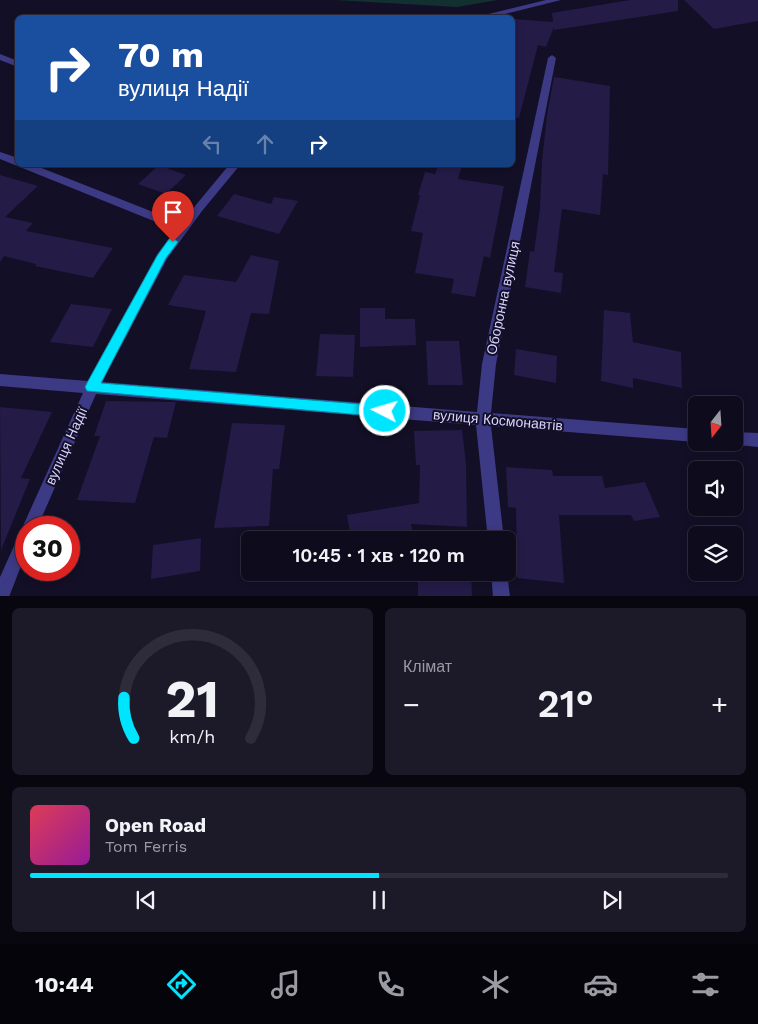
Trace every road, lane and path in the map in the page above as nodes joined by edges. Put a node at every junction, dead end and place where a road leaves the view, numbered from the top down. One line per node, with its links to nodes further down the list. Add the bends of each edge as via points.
1 (557, 0): 2 (street)
2 (490, 15)
3 (0, 57): 5 (street)
4 (552, 58): 13 (street, Оборонна вулиця, via 489,364)
5 (15, 63)
6 (0, 156): 7 (street)
7 (15, 161)
8 (29, 167): 10 (street)
9 (233, 167): 10 (street, вулиця Надії)
10 (183, 228): 12 (street, вулиця Надії, via 162,256)
11 (0, 380): 12 (street, вулиця Космонавтів)
12 (92, 387): 13 (street, вулиця Космонавтів); 17 (street, вулиця Надії)
13 (483, 419): 14 (street, вулиця Космонавтів); 18 (street, Оборонна вулиця)
14 (688, 435)
15 (743, 439): 16 (street)
16 (758, 440)
17 (34, 516)
18 (495, 531)
19 (15, 560): 21 (street)
20 (500, 581): 22 (street)
21 (0, 596)
22 (502, 596)

